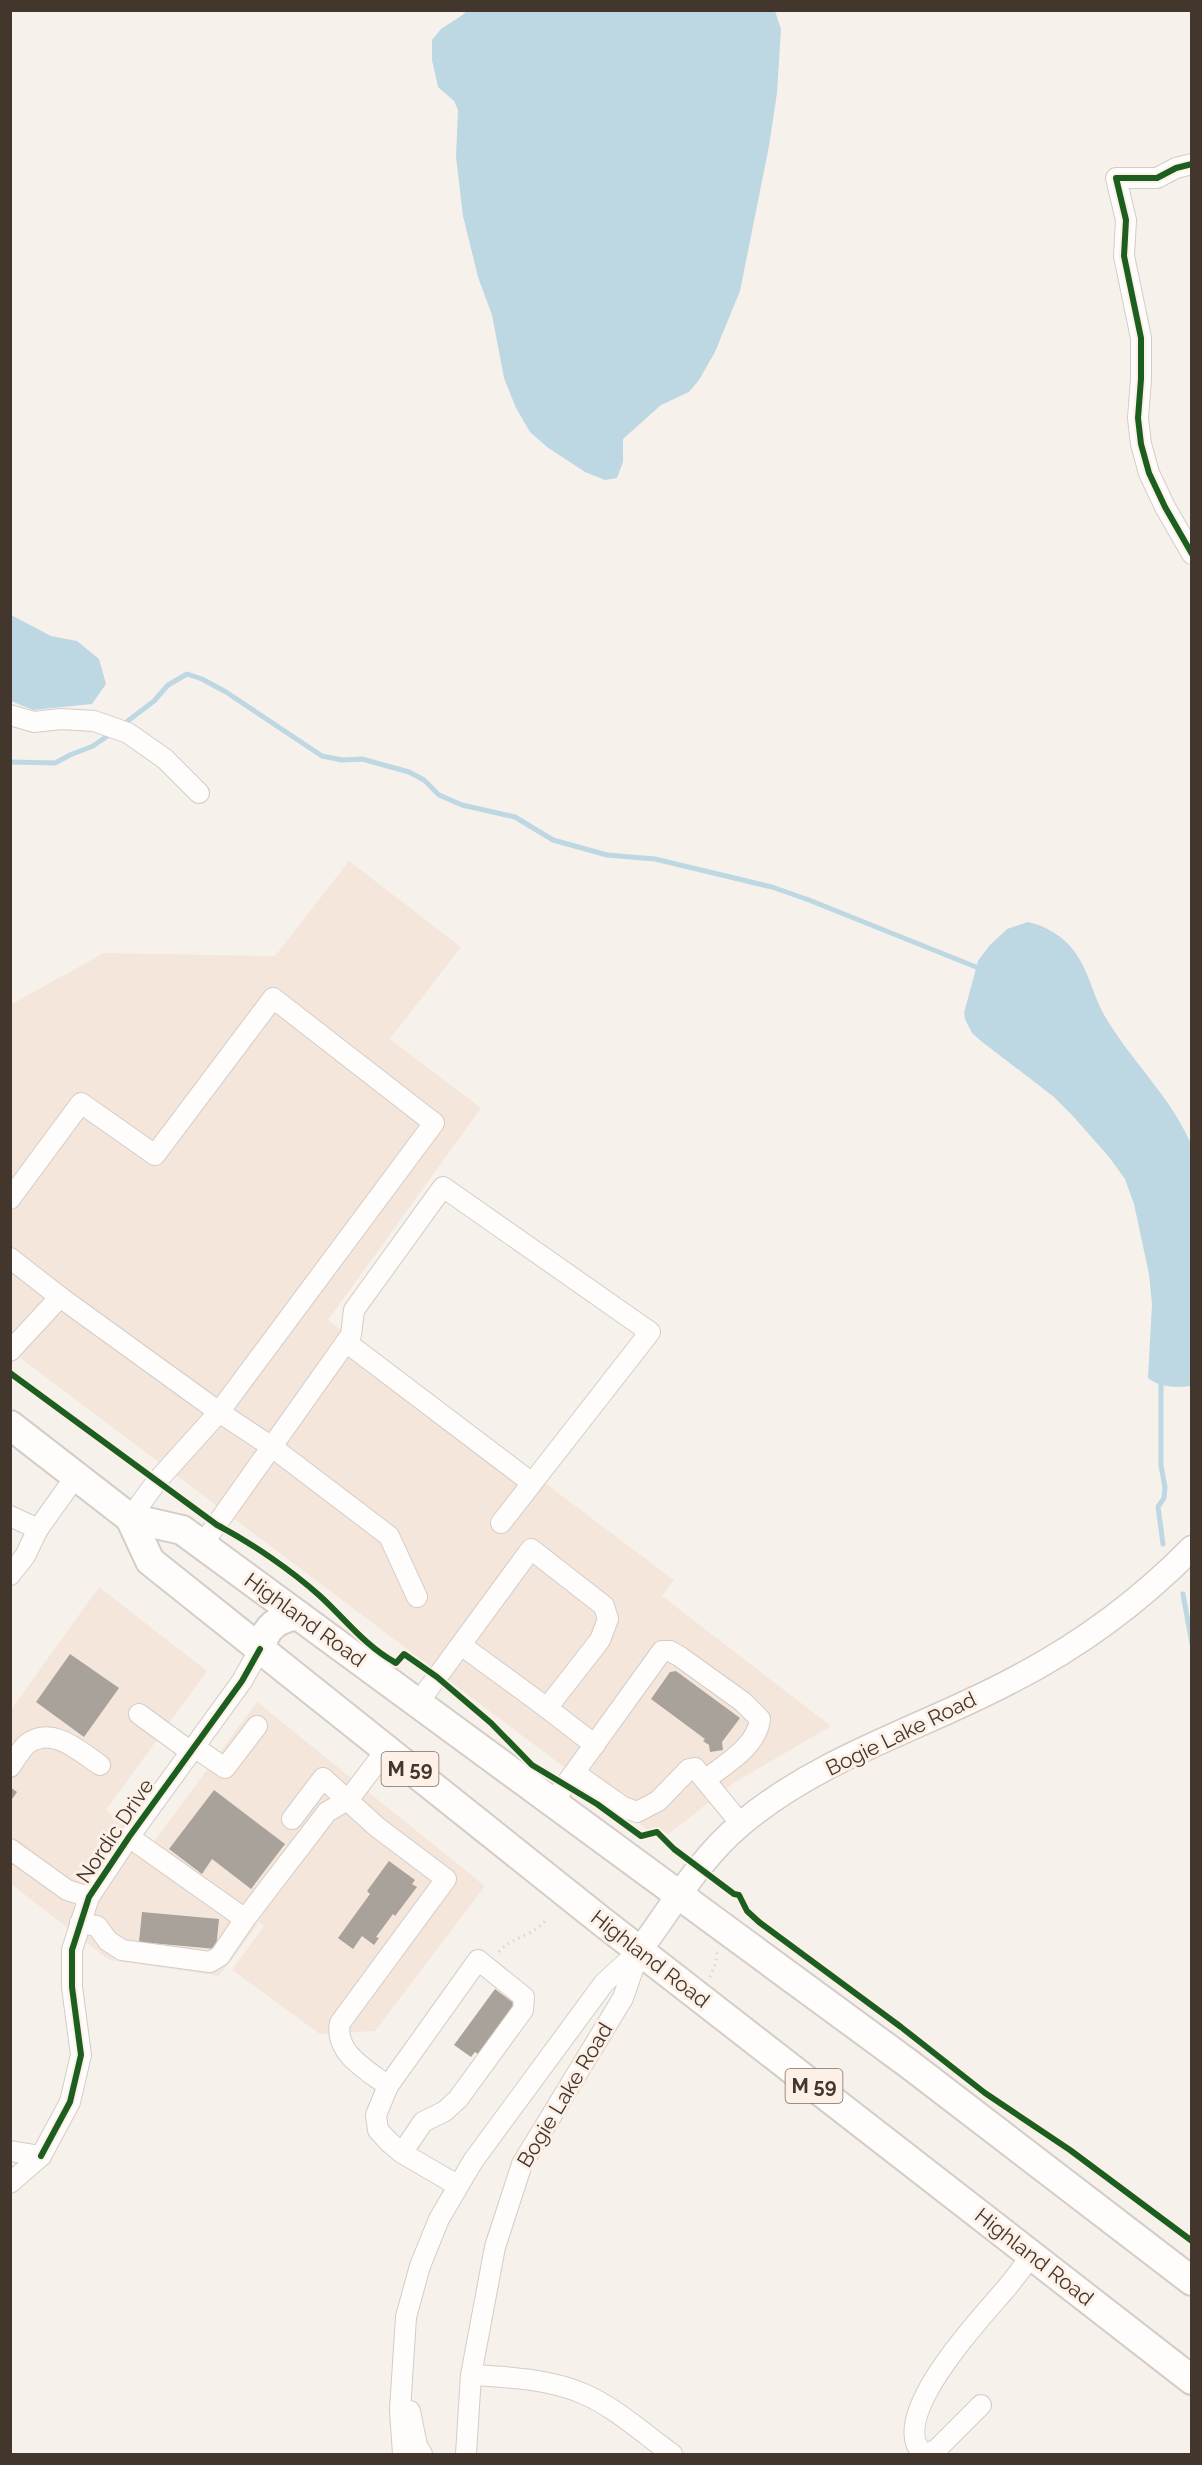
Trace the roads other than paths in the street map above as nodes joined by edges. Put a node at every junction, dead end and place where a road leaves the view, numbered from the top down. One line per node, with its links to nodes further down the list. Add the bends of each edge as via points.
1 (1191, 164): 2 (street, via 1157,178 1116,178 1126,220 1124,256 1141,338 1142,379 1137,418 1141,444 1149,473)
2 (1191, 554)
3 (10, 715): 4 (street, via 34,722 94,721 128,733 165,759)
4 (199, 793)
5 (10, 1199): 10 (street, via 81,1103 156,1155 273,998 434,1123)
6 (10, 1258): 7 (street)
7 (60, 1297): 9 (street); 10 (street)
8 (346, 1342): 12 (street); 14 (street); 14 (street, via 351,1335 354,1310 443,1187 650,1332)
9 (10, 1351)
10 (219, 1412): 12 (street); 16 (street, via 157,1481)
11 (10, 1425): 13 (highway, Highland Road / M 59)
12 (272, 1447): 19 (street); 22 (street, via 389,1536)
13 (76, 1476): 16 (highway, Highland Road / M 59); 18 (street)
14 (532, 1483): 17 (street)
15 (10, 1516): 18 (street)
16 (130, 1518): 19 (highway, Highland Road / M 59, via 182,1530); 25 (highway, Highland Road / M 59, via 150,1561)
17 (501, 1522)
18 (38, 1528): 21 (street, via 25,1556)
19 (202, 1545): 23 (highway, Highland Road / M 59)
20 (1189, 1554): 40 (main road, Bogie Lake Road, via 1133,1601 1055,1657 823,1770)
21 (10, 1575)
22 (417, 1597)
23 (298, 1616): 25 (highway, via 276,1622 268,1629); 26 (highway, Highland Road / M 59)
24 (461, 1645): 26 (street); 27 (street); 27 (street, via 531,1549 604,1606 608,1619 600,1640)
25 (260, 1649): 31 (street, Nordic Drive); 32 (highway, Highland Road / M 59)
26 (418, 1703): 38 (highway, Highland Road / M 59)
27 (547, 1708): 30 (street)
28 (139, 1714): 31 (street)
29 (257, 1726): 31 (street, via 225,1768)
30 (595, 1745): 35 (street); 36 (street, via 662,1651 670,1651 743,1702 760,1719 755,1736 744,1749)
31 (193, 1750): 41 (street, Nordic Drive)
32 (386, 1750): 37 (street); 47 (highway, Highland Road / M 59)
33 (99, 1765): 34 (street, via 61,1739 44,1737 27,1744)
34 (10, 1767)
35 (575, 1773): 36 (street, via 630,1811 646,1809 658,1801 689,1769 695,1768); 38 (street)
36 (705, 1780): 40 (street)
37 (349, 1799): 39 (street, via 323,1778); 45 (street, via 327,1812); 48 (street, via 377,1827 446,1879 340,2023 342,2046)
38 (553, 1802): 43 (highway, Highland Road / M 59)
39 (292, 1819)
40 (741, 1824): 43 (main road, Bogie Lake Road, via 714,1850)
41 (129, 1837): 44 (street, Nordic Drive); 45 (street)
42 (10, 1849): 44 (street, via 67,1890)
43 (680, 1896): 47 (main road, Bogie Lake Road); 55 (highway, Highland Road / M 59, via 909,2064)
44 (89, 1897): 46 (street, Nordic Drive)
45 (245, 1919): 46 (street, via 220,1956 210,1962 122,1950 108,1941 97,1926)
46 (80, 1923): 51 (street, Nordic Drive, via 72,1950 72,1988 81,2055 70,2102)
47 (639, 1951): 53 (street, Bogie Lake Road, via 604,1983); 54 (highway, Highland Road / M 59); 59 (street, Bogie Lake Road, via 623,1998 522,2164 495,2247)
48 (388, 2086): 50 (street, via 377,2110 376,2125 383,2137); 50 (street, via 482,1964 524,1997 523,2010 458,2099 423,2122)
49 (10, 2151): 51 (street)
50 (402, 2153): 53 (street)
51 (41, 2156): 52 (street)
52 (10, 2183)
53 (457, 2185): 58 (street, Bogie Lake Road, via 420,2266 406,2317)
54 (1031, 2256): 57 (highway, Highland Road / M 59); 61 (street, via 958,2343 929,2387 916,2423 914,2437 918,2448 923,2454 936,2450)
55 (1191, 2281)
56 (1191, 2352): 57 (highway)
57 (1156, 2353): 60 (highway, Highland Road / M 59)
58 (402, 2370): 62 (street, Bogie Lake Road); 63 (street, Bogie Lake Road, via 417,2446)
59 (471, 2375): 64 (street, Bogie Lake Road); 65 (street, via 552,2384 585,2394)
60 (1191, 2380)
61 (981, 2405)
62 (403, 2454)
63 (422, 2454)
64 (466, 2454)
65 (672, 2454)

